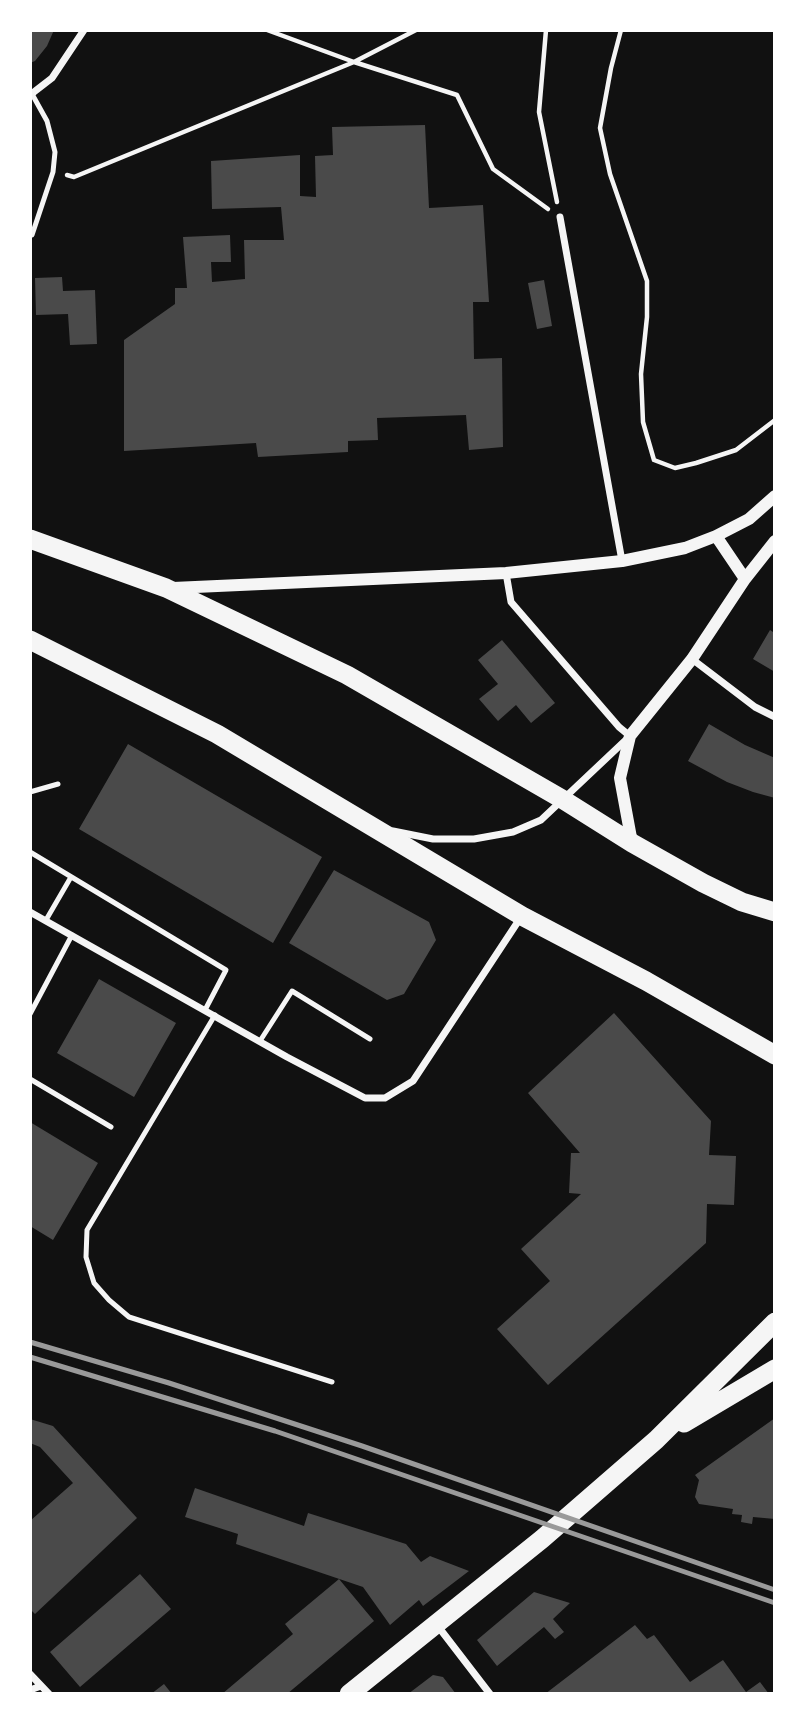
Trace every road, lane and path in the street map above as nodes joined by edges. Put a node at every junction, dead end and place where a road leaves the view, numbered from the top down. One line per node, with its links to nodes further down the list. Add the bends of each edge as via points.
1 (84, 30): 7 (street, via 52,78)
2 (267, 30): 6 (path)
3 (416, 30): 6 (path)
4 (546, 30): 9 (path, via 539,112)
5 (621, 30): 11 (path, via 600,128 610,174 647,281 641,374 643,422 654,460 675,468 736,450)
6 (354, 62): 8 (path, via 74,177); 9 (path, via 457,95 493,169)
7 (31, 94): 8 (lane, via 47,121 55,152)
8 (53, 172): 10 (lane)
9 (560, 217): 16 (street)
10 (32, 236)
11 (775, 420)
12 (775, 496): 13 (street, via 749,519)
13 (716, 536): 16 (street, via 685,548); 18 (street)
14 (30, 538): 19 (highway)
15 (775, 541): 18 (street)
16 (622, 561): 17 (street)
17 (506, 573): 19 (street); 23 (street, via 511,602)
18 (745, 579): 21 (street)
19 (166, 588): 26 (highway, via 347,676)
20 (30, 640): 27 (highway, via 217,734)
21 (692, 659): 22 (street); 23 (street)
22 (775, 717)
23 (630, 736): 26 (street); 28 (street, via 620,778)
24 (58, 784): 25 (lane)
25 (30, 792)
26 (562, 799): 27 (street, via 541,820 513,832 474,839 433,839); 28 (highway)
27 (370, 826): 33 (highway)
28 (632, 843): 32 (highway, via 742,902)
29 (30, 852): 30 (lane)
30 (71, 877): 34 (lane); 36 (lane, via 226,970)
31 (30, 912): 34 (street)
32 (775, 912)
33 (522, 916): 40 (street, via 413,1081 385,1098 365,1098); 41 (highway)
34 (46, 920): 35 (street)
35 (72, 935): 36 (street); 37 (lane)
36 (205, 1010): 38 (street)
37 (30, 1014)
38 (215, 1015): 40 (street); 46 (lane, via 88,1230 86,1256 94,1283 129,1317)
39 (370, 1039): 40 (lane, via 292,991)
40 (260, 1041)
41 (775, 1055)
42 (30, 1079): 43 (lane)
43 (111, 1127)
44 (775, 1322): 47 (highway)
45 (775, 1369): 47 (highway)
46 (332, 1382)
47 (656, 1440): 48 (highway)
48 (437, 1624): 53 (highway); 54 (street)
49 (30, 1674): 50 (street)
50 (41, 1686): 51 (street); 52 (street)
51 (30, 1690)
52 (49, 1694)
53 (349, 1694)
54 (490, 1694)

